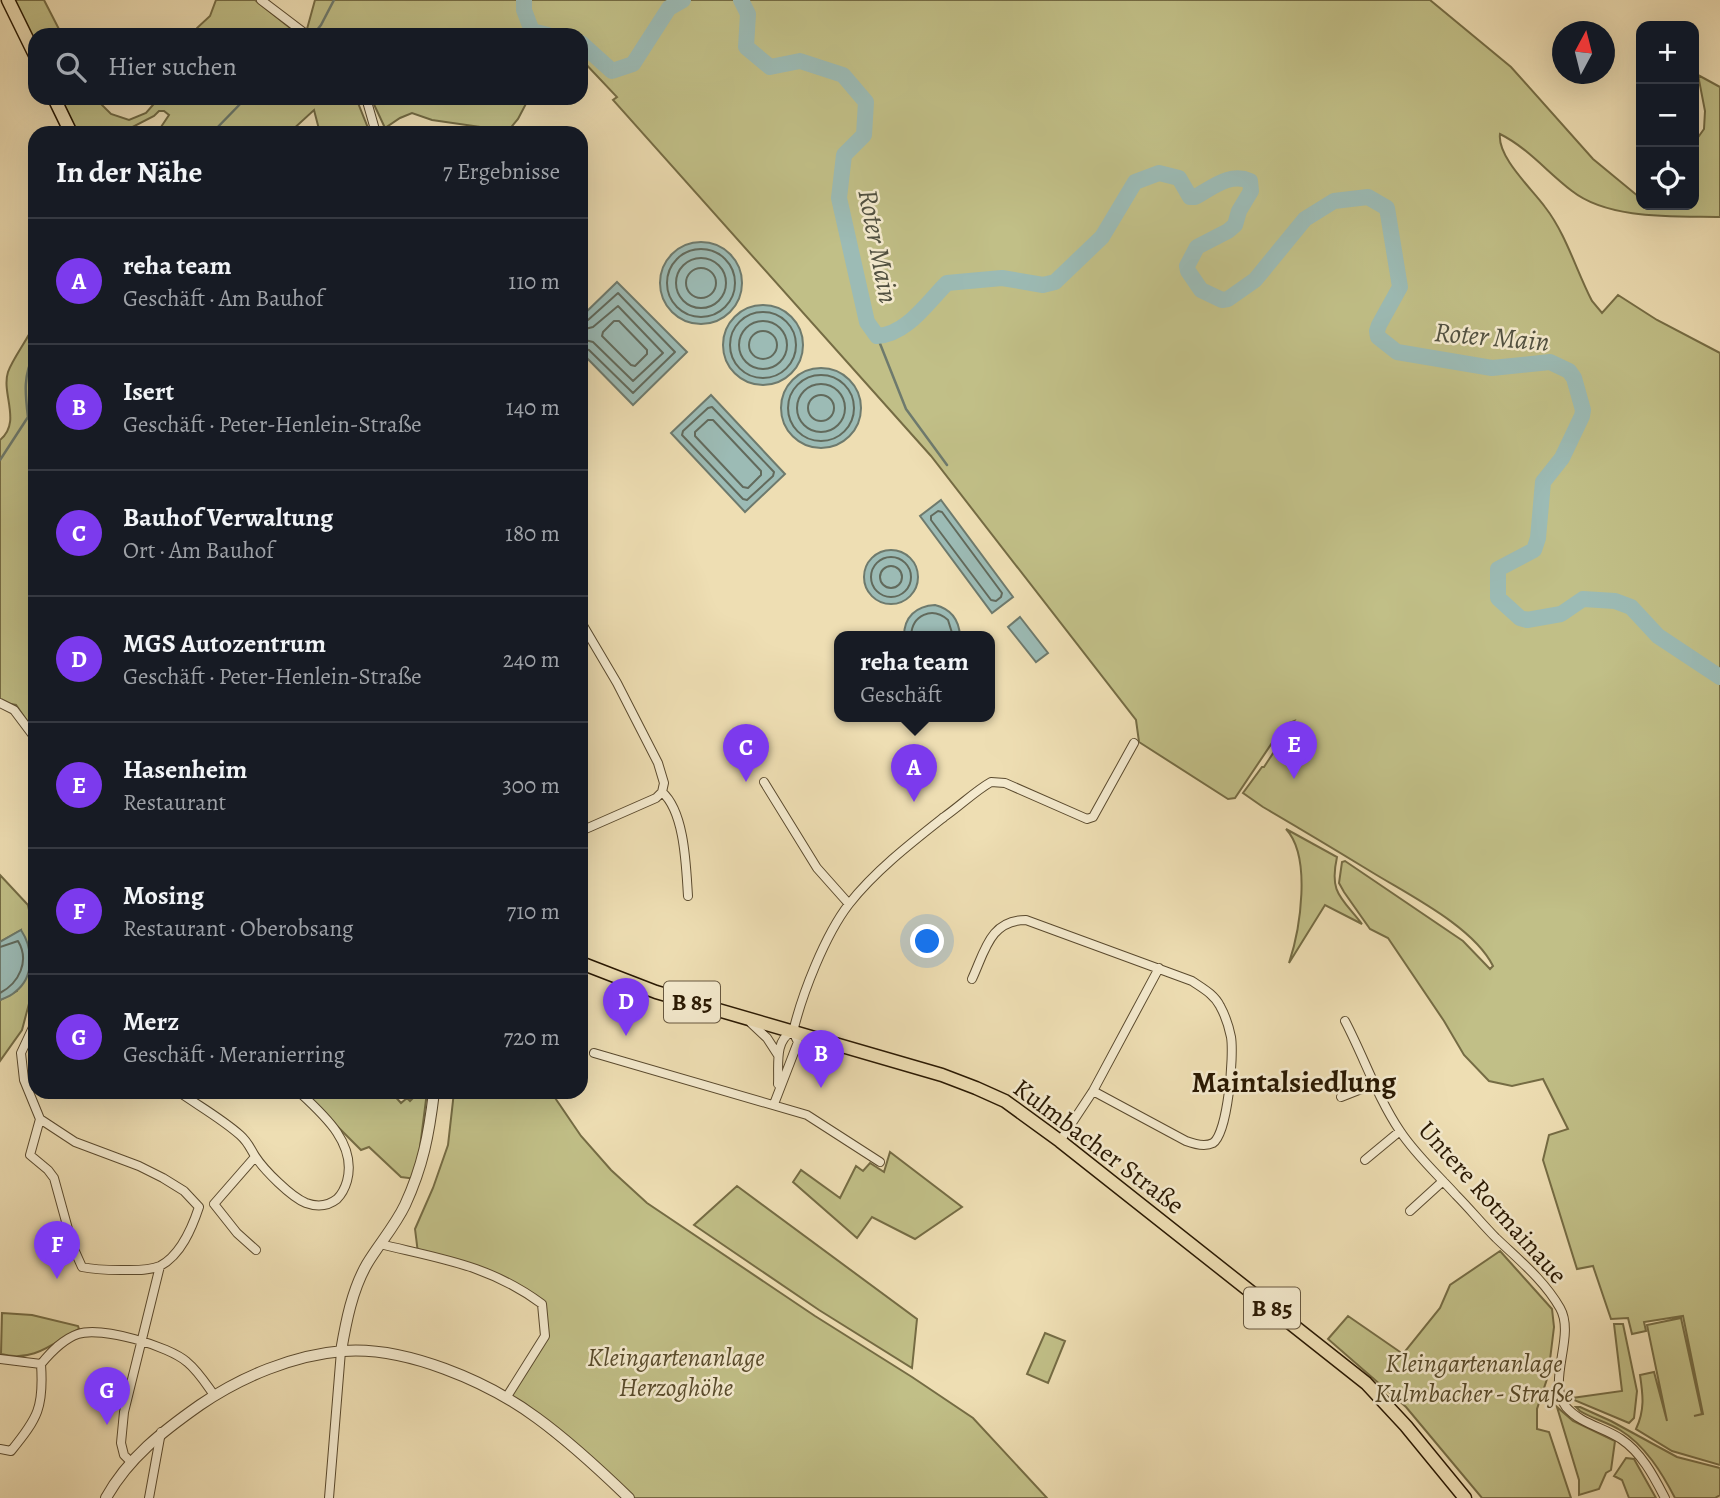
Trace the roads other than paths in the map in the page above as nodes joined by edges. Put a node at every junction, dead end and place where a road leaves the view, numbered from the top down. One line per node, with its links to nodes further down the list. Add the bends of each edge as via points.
1 (8, 0): 4 (main road)
2 (261, 0): 3 (street)
3 (298, 28)
4 (28, 41)
5 (57, 105): 7 (main road)
6 (368, 105): 8 (street)
7 (68, 126)
8 (374, 126)
9 (588, 634): 14 (street, via 658,763)
10 (0, 703): 11 (street, via 14,710)
11 (28, 728)
12 (1134, 743): 17 (street, via 1093,817 1081,818 1005,783 991,782 882,869)
13 (764, 782): 17 (street, via 817,868)
14 (662, 792): 15 (street); 16 (street, via 669,797 678,824)
15 (588, 828)
16 (688, 896)
17 (849, 904): 23 (street, via 811,978)
18 (588, 966): 21 (main road, Kulmbacher Straße / B 85, via 656,992)
19 (1159, 968): 20 (street, via 1020,920 996,930); 30 (street); 30 (street, via 1192,981 1212,995 1223,1011 1231,1039 1226,1115 1220,1136 1215,1142 1199,1145 1186,1141)
20 (972, 979)
21 (746, 1018): 23 (main road, Kulmbacher Straße / B 85); 26 (street, via 772,1044)
22 (1345, 1021): 27 (street, Untere Rotmainaue)
23 (793, 1032): 26 (street, via 782,1040); 29 (street, via 798,1042); 39 (main road, Kulmbacher Straße / B 85, via 976,1088 1004,1101)
24 (28, 1038): 28 (street, via 21,1052)
25 (594, 1053): 36 (street)
26 (779, 1061): 29 (street)
27 (1374, 1084): 31 (street); 38 (street, Untere Rotmainaue)
28 (28, 1090)
29 (778, 1090): 36 (street)
30 (1093, 1091): 39 (street)
31 (1341, 1097)
32 (32, 1099): 37 (street)
33 (189, 1099): 40 (street, via 239,1133)
34 (306, 1099): 40 (street, via 341,1139 349,1162 345,1188 338,1198 327,1205 304,1202)
35 (433, 1099): 47 (street, via 428,1141 416,1179)
36 (774, 1104): 42 (street, via 817,1120)
37 (40, 1119): 45 (street, via 75,1142 163,1178); 49 (street, via 30,1155 54,1178 82,1267 140,1270)
38 (1400, 1131): 41 (street); 43 (street, Untere Rotmainaue)
39 (1060, 1141): 63 (main road, Kulmbacher Straße / B 85, via 1366,1383)
40 (255, 1157): 44 (street)
41 (1365, 1160)
42 (880, 1162)
43 (1443, 1181): 46 (street); 64 (street, Untere Rotmainaue, via 1532,1272 1563,1313 1566,1328 1560,1363 1564,1404 1577,1418 1630,1447)
44 (214, 1204): 45 (street); 48 (street)
45 (199, 1207): 49 (street, via 187,1238)
46 (1410, 1211)
47 (380, 1244): 51 (street, via 365,1267); 55 (street, via 471,1265 517,1286 542,1304 545,1336)
48 (256, 1250)
49 (160, 1266): 50 (street)
50 (141, 1342): 53 (street, via 104,1331 76,1334); 54 (street, via 187,1361); 58 (street, via 121,1443)
51 (341, 1351): 54 (street, via 261,1371); 55 (street, via 394,1355 429,1364); 61 (street)
52 (0, 1359): 53 (street)
53 (41, 1364): 57 (street, via 37,1416 11,1451)
54 (214, 1395): 56 (street)
55 (506, 1398): 62 (street, via 536,1417)
56 (161, 1432): 58 (street); 60 (street)
57 (0, 1449)
58 (131, 1462): 59 (street)
59 (106, 1498)
60 (149, 1498)
61 (329, 1498)
62 (629, 1498)
63 (1465, 1498)
64 (1665, 1498)

